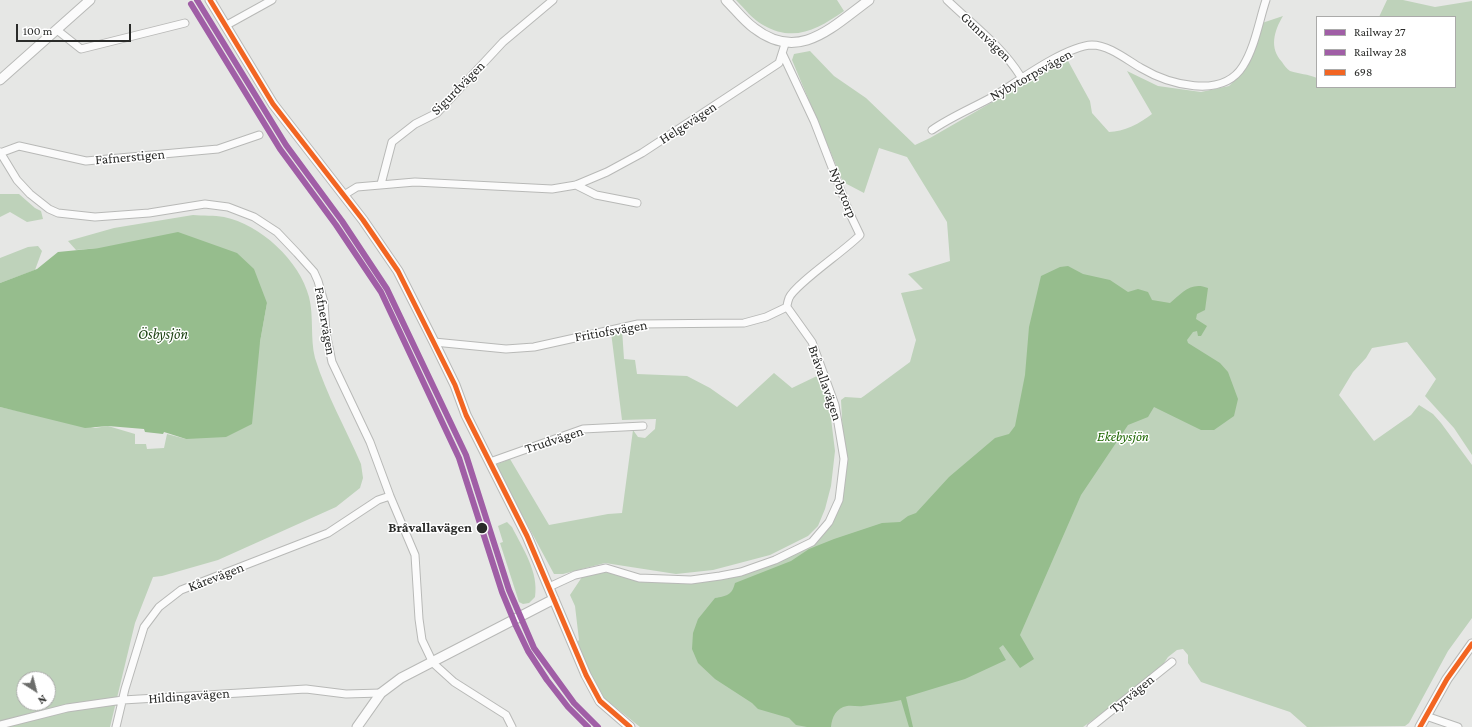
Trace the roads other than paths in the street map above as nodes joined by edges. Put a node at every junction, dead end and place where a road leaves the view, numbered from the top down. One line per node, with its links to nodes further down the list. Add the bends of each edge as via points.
1 (90, 0): 11 (street)
2 (210, 0): 10 (street)
3 (272, 0): 10 (street)
4 (553, 0): 19 (street, Sigurdvägen, via 503,42 437,112 415,124 392,142)
5 (726, 0): 12 (street, via 753,28 768,38)
6 (869, 0): 12 (street, via 821,35)
7 (947, 0): 14 (street, Gunnvägen, via 1000,48)
8 (1266, 0): 14 (street, Nybytorpsvägen, via 1243,66 1229,80 1217,84 1184,85 1167,81 1112,51 1092,45 1071,50)
9 (185, 23): 11 (street, via 81,49)
10 (225, 26): 21 (street, via 274,104)
11 (58, 30): 15 (street)
12 (785, 44): 13 (street)
13 (783, 55): 20 (street, Helgevägen, via 779,63 642,153); 23 (street, Nybytorp, via 814,122 860,234 801,285 789,297)
14 (1021, 77): 16 (street, Nybytorpsvägen, via 997,94)
15 (0, 80)
16 (932, 130)
17 (259, 135): 18 (street, Fafnerstigen, via 218,149 86,161 19,146)
18 (0, 152): 27 (street, Fafnervägen, via 17,180 30,194 58,213 95,217 149,213 205,204 228,207 248,214 277,232 314,272 318,281 324,302 326,333 332,362 370,442)
19 (381, 184): 20 (street, Helgevägen, via 415,182 552,189); 21 (street, Helgevägen, via 357,187)
20 (576, 185): 22 (street, via 596,195)
21 (344, 196): 24 (street, via 398,271)
22 (638, 203)
23 (787, 307): 24 (street, Fritiofsvägen, via 766,317 744,323 638,324 534,347 506,349); 28 (street, Bråvallavägen, via 812,342 835,405 844,459 839,500 829,522 812,542 775,560 741,572 691,580 639,578 606,568 575,575)
24 (434, 342): 26 (street)
25 (643, 426): 26 (street, Trudvägen, via 583,429)
26 (490, 462): 28 (street)
27 (390, 496): 32 (street, Fafnervägen, via 416,555 418,619 422,640); 34 (street, Kårevägen, via 378,500 328,534 181,590 159,607 144,627)
28 (549, 587): 29 (street)
29 (554, 599): 32 (street); 40 (street, via 586,675 600,701)
30 (1472, 644): 35 (street, via 1447,679)
31 (1172, 662): 41 (street, Tyrvägen)
32 (433, 663): 33 (street, via 401,678); 39 (street, Fafnervägen, via 454,682 506,715)
33 (381, 693): 34 (street, Hildingavägen, via 346,694 306,689); 38 (street)
34 (123, 700): 36 (street, Hildingavägen, via 67,708); 37 (street, Kårevägen)
35 (1426, 716): 42 (street); 43 (street)
36 (0, 725)
37 (116, 727)
38 (357, 727)
39 (512, 727)
40 (630, 727)
41 (1091, 727)
42 (1420, 727)
43 (1458, 727)

